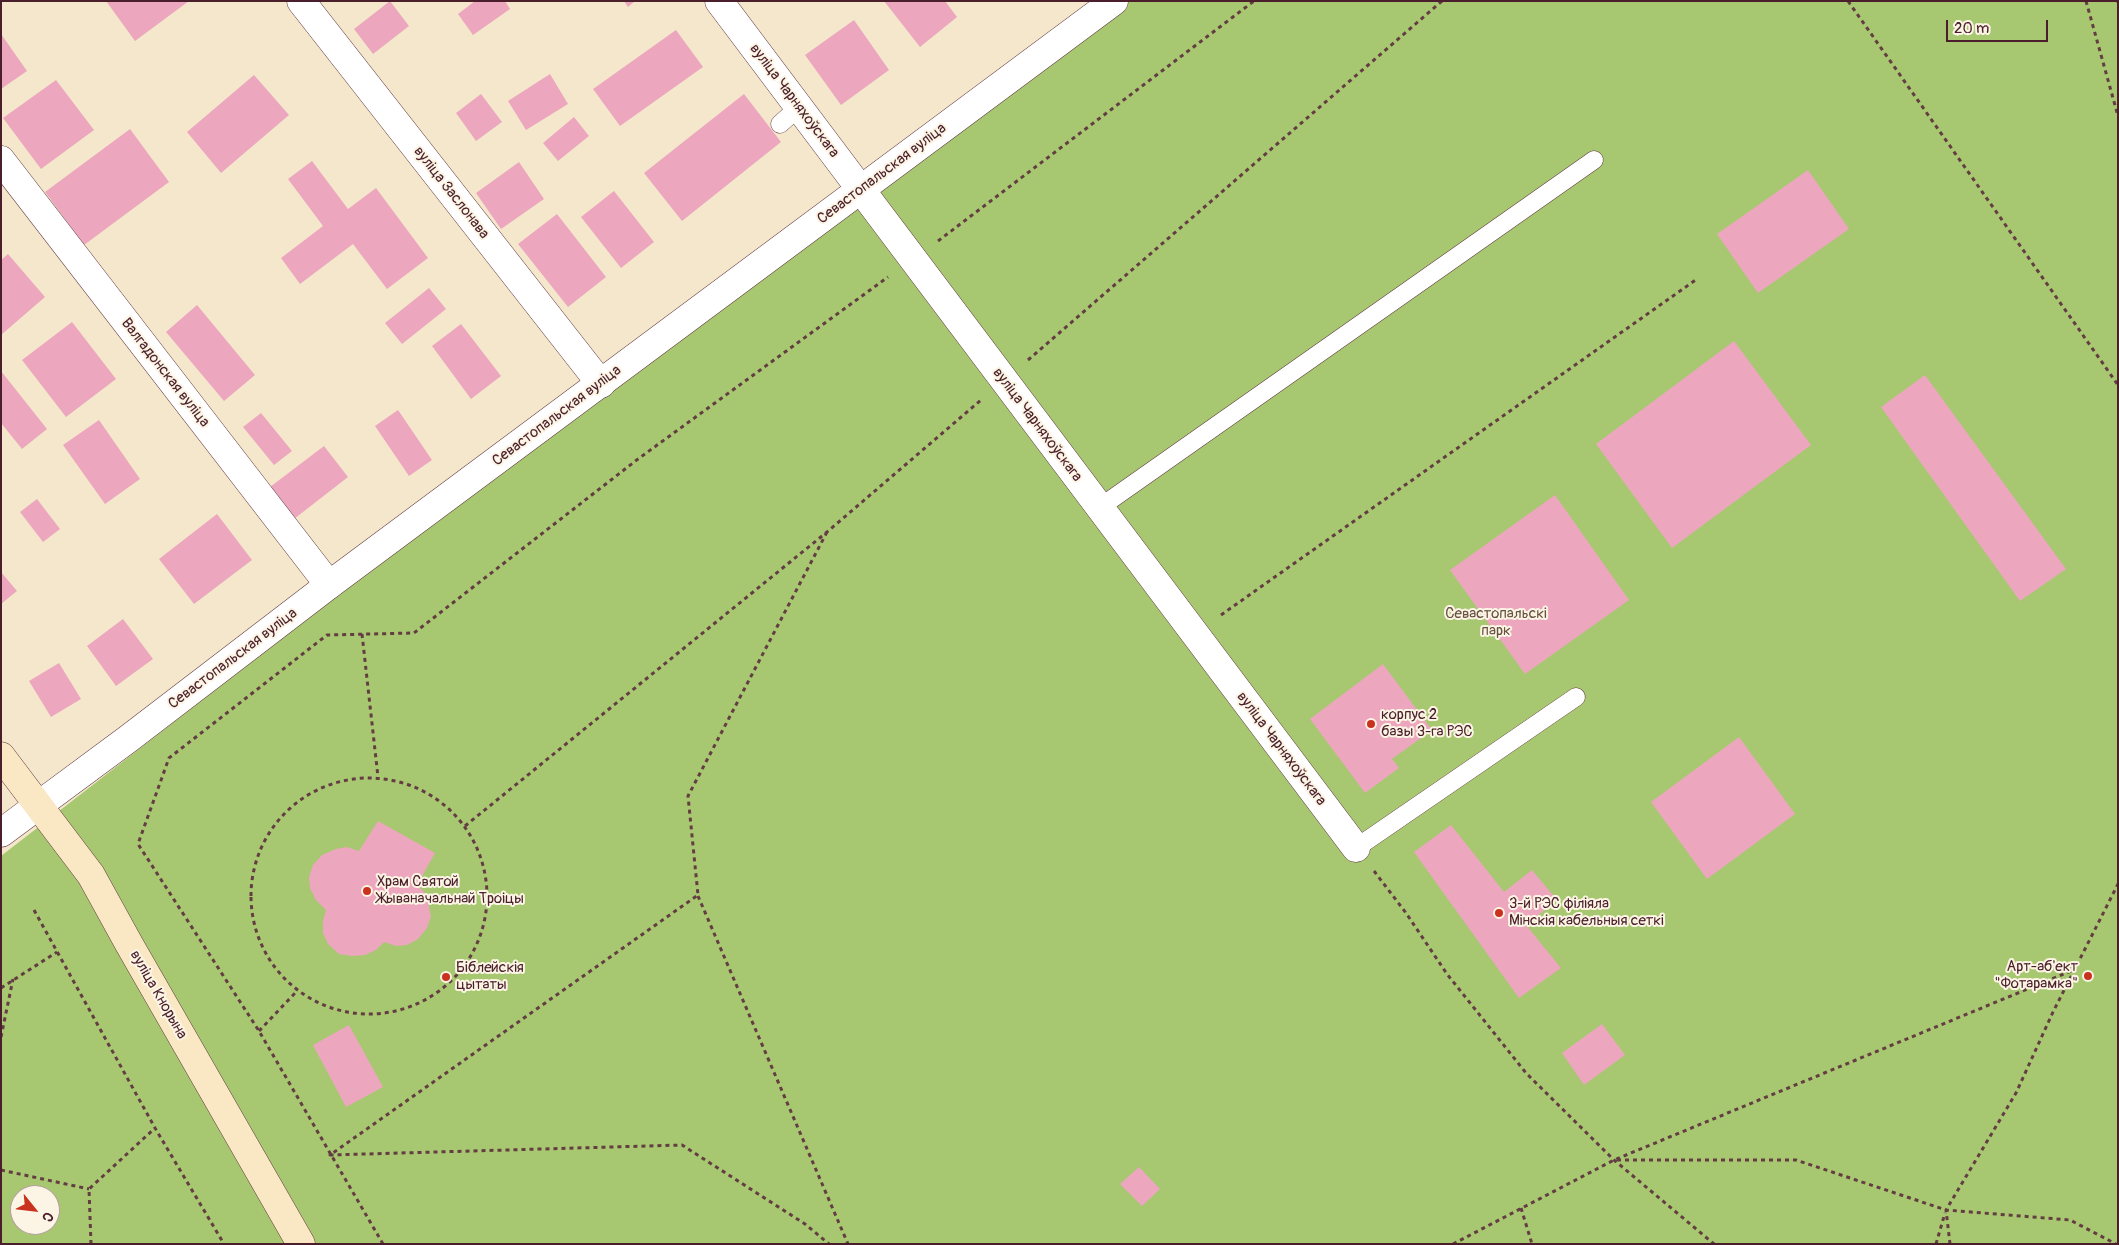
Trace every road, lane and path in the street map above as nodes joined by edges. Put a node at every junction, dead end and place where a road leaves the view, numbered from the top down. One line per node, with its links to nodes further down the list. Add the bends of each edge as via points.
1 (301, 1): 15 (street, вуліца Заслонава)
2 (718, 1): 11 (street, вуліца Чарняхоўскага, via 789,116)
3 (1114, 1): 11 (street, Севастопальская вуліца)
4 (1254, 1): 12 (path)
5 (1442, 1): 14 (path)
6 (1848, 1): 16 (path)
7 (2086, 1): 8 (path)
8 (2118, 116)
9 (1, 160): 19 (street, Валгадонская вуліца)
10 (1594, 160): 17 (lane)
11 (862, 190): 12 (street, вуліца Чарняхоўскага); 15 (street, Севастопальская вуліца)
12 (913, 260): 14 (street, вуліца Чарняхоўскага); 20 (path, via 638,459 414,632)
13 (1697, 279): 21 (path)
14 (1004, 380): 17 (street, вуліца Чарняхоўскага); 18 (path)
15 (601, 384): 19 (street, Севастопальская вуліца)
16 (2118, 385)
17 (1099, 508): 21 (street, вуліца Чарняхоўскага)
18 (827, 532): 26 (path); 30 (path, via 688,796)
19 (328, 586): 25 (street, Севастопальская вуліца)
20 (362, 634): 24 (path); 37 (path, via 327,636 169,758 138,844)
21 (1194, 634): 28 (street, вуліца Чарняхоўскага)
22 (1576, 696): 28 (lane)
23 (1, 756): 25 (main road, вуліца Кнорына)
24 (378, 777): 26 (path, via 411,785 441,802); 36 (path, via 340,781 305,796 277,821 258,854 250,892 255,929 271,964)
25 (39, 806): 27 (street, Севастопальская вуліца); 48 (main road, вуліца Кнорына, via 91,875)
26 (465, 826): 36 (path, via 482,859 488,897 482,933 465,967 438,993 404,1010 367,1015 330,1009)
27 (1, 833)
28 (1356, 848): 41 (path, via 1447,974 1526,1074)
29 (2118, 884): 33 (path)
30 (698, 895): 40 (path); 51 (path)
31 (34, 910): 32 (path)
32 (57, 952): 34 (path); 39 (path)
33 (2076, 969): 41 (path); 45 (path, via 2016,1093)
34 (13, 978): 35 (path); 38 (path)
35 (1, 988)
36 (297, 991): 37 (path)
37 (259, 1031): 40 (path)
38 (1, 1037)
39 (155, 1128): 43 (path); 47 (path)
40 (330, 1155): 49 (path); 50 (path, via 682,1145 805,1224)
41 (1614, 1160): 44 (path); 45 (path, via 1796,1160); 54 (path)
42 (1, 1170): 43 (path)
43 (89, 1189): 46 (path)
44 (1521, 1208): 52 (path); 53 (path)
45 (1946, 1210): 55 (path); 56 (path); 57 (path, via 2070,1220)
46 (92, 1244)
47 (224, 1244)
48 (301, 1244)
49 (382, 1244)
50 (829, 1244)
51 (848, 1244)
52 (1453, 1244)
53 (1532, 1244)
54 (1714, 1244)
55 (1936, 1244)
56 (1950, 1244)
57 (2116, 1244)

